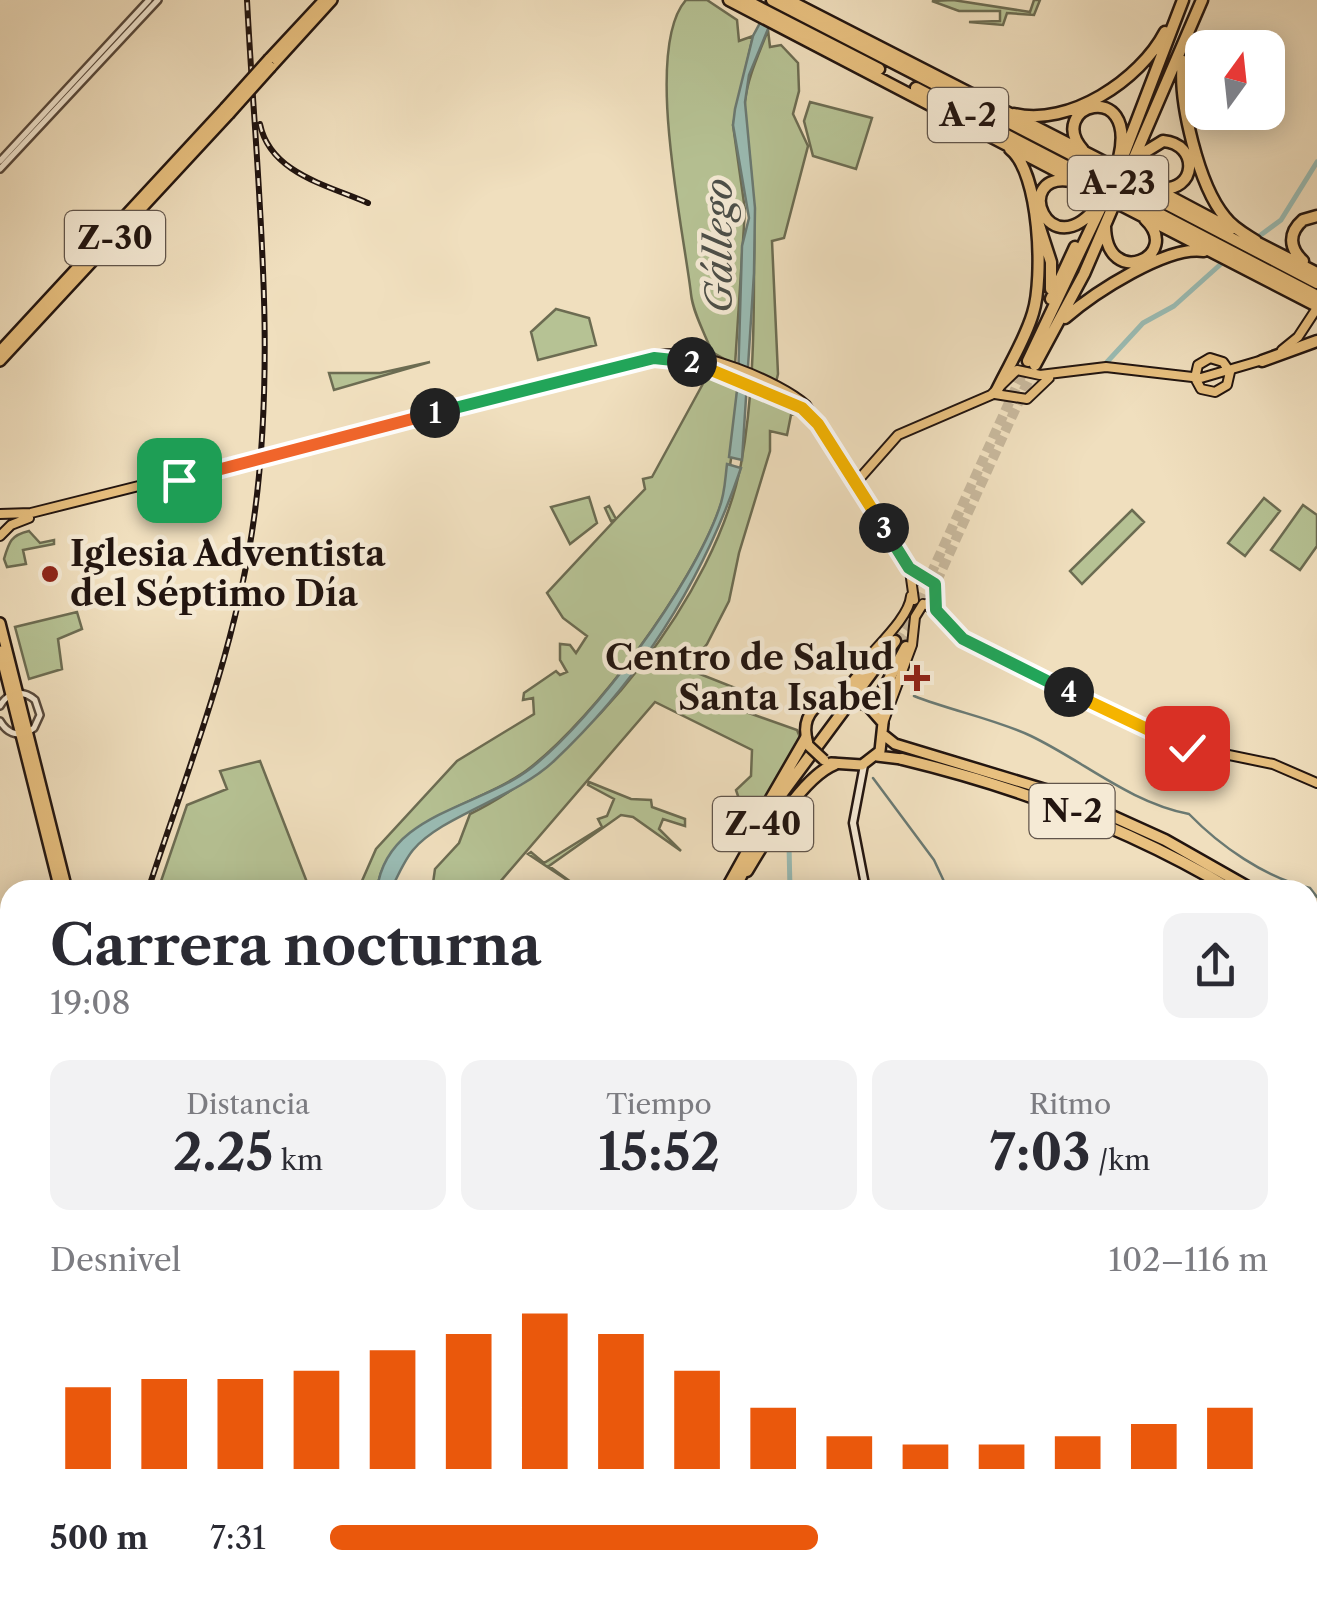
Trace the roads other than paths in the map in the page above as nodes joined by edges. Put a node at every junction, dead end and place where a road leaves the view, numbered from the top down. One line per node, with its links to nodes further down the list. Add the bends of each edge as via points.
1 (149, 0): 25 (street)
2 (158, 0): 25 (street)
3 (324, 0): 16 (highway, Z-30)
4 (332, 0): 16 (highway, Z-30)
5 (730, 0): 13 (highway)
6 (746, 0): 13 (highway, A-2)
7 (772, 0): 13 (highway, A-2)
8 (788, 0): 13 (highway)
9 (1180, 0): 11 (highway); 46 (highway, A-23, via 1122,162)
10 (1199, 0): 12 (highway); 46 (highway, A-23)
11 (1167, 27): 17 (highway, via 1134,72 1068,111 1026,116); 23 (highway)
12 (1190, 30)
13 (840, 42): 17 (highway); 20 (highway); 26 (highway, A-2)
14 (1185, 45): 24 (highway)
15 (1185, 57): 18 (highway)
16 (270, 63): 19 (highway, Z-30, bridge)
17 (980, 100): 22 (highway)
18 (1185, 109)
19 (227, 111): 43 (highway, Z-30); 44 (highway, Z-30)
20 (962, 120): 26 (highway); 29 (highway, via 1022,161)
21 (1192, 130): 33 (highway, via 1227,220)
22 (1092, 156): 23 (highway, via 1073,129 1080,113 1096,106 1120,121); 26 (highway)
23 (1119, 158): 28 (highway)
24 (1133, 162): 27 (highway, via 1162,141 1181,146 1189,175 1177,187); 32 (highway)
25 (0, 165)
26 (1097, 178): 27 (highway, A-2, bridge); 27 (highway, bridge); 28 (highway, via 1061,179 1040,199 1043,216 1057,227 1070,226)
27 (1131, 190): 30 (highway); 33 (highway); 36 (highway, A-2); 37 (highway, A-2)
28 (1098, 204): 38 (highway)
29 (1033, 209): 38 (highway, via 1051,262); 42 (highway, via 1038,291)
30 (1136, 212): 32 (highway, via 1156,238 1151,254 1138,262 1121,260 1111,250); 34 (highway)
31 (1317, 216): 35 (highway, via 1296,226 1292,245)
32 (1105, 222): 40 (highway)
33 (1256, 241): 35 (highway)
34 (1230, 261): 39 (highway); 40 (highway, via 1198,250 1168,255)
35 (1317, 271)
36 (1317, 283)
37 (1317, 296)
38 (1050, 300): 46 (highway)
39 (1316, 309): 45 (main road, via 1292,342)
40 (1057, 326): 46 (highway)
41 (1317, 341): 45 (highway)
42 (1019, 347): 49 (highway); 52 (highway)
43 (0, 352)
44 (0, 361)
45 (1262, 361): 47 (main road)
46 (1032, 367): 48 (main road); 49 (main road); 51 (main road)
47 (1230, 372): 50 (main road); 50 (main road, via 1215,392); 50 (main road, via 1210,358 1198,365)
48 (1058, 374): 50 (main road, via 1106,367); 51 (main road)
49 (1009, 376): 52 (main road); 53 (main road)
50 (1195, 378)
51 (1037, 385): 53 (main road, via 1027,398)
52 (994, 393): 53 (main road); 55 (main road, via 910,430)
53 (1010, 394)
54 (284, 451): 55 (main road, via 654,358 711,364 782,393 818,424); 56 (main road, via 30,513); 57 (main road, via 18,522)
55 (858, 476): 58 (main road, via 861,492)
56 (0, 514)
57 (0, 536)
58 (916, 580): 59 (main road); 60 (main road, via 935,584)
59 (911, 596): 60 (main road); 65 (main road, via 903,620 881,638)
60 (928, 602): 67 (main road, via 915,617 912,646); 76 (main road, via 968,642 1175,744 1271,763)
61 (0, 623): 64 (highway)
62 (898, 643): 65 (highway); 67 (highway, via 878,698); 81 (highway, Z-40, via 772,808)
63 (0, 651): 64 (highway)
64 (15, 694): 66 (street); 69 (highway); 69 (street, via 32,698 40,711)
65 (842, 698): 67 (highway, bridge, via 868,706); 71 (highway, via 811,710)
66 (0, 706)
67 (881, 719): 70 (highway)
68 (1, 725): 69 (street)
69 (24, 733): 79 (highway)
70 (885, 736): 72 (highway); 78 (highway, N-2)
71 (808, 742): 74 (highway, bridge); 80 (highway, via 760,815)
72 (876, 756): 73 (highway, N-2); 75 (highway)
73 (902, 758): 84 (highway, N-2, via 1078,814)
74 (835, 763): 75 (highway); 77 (main road); 82 (highway, via 782,819)
75 (864, 764): 77 (main road)
76 (1317, 783)
77 (858, 785): 83 (main road, via 854,828)
78 (1070, 797): 85 (highway, N-2)
79 (61, 880)
80 (735, 880)
81 (736, 880)
82 (738, 880)
83 (864, 880)
84 (1214, 880)
85 (1235, 880)

